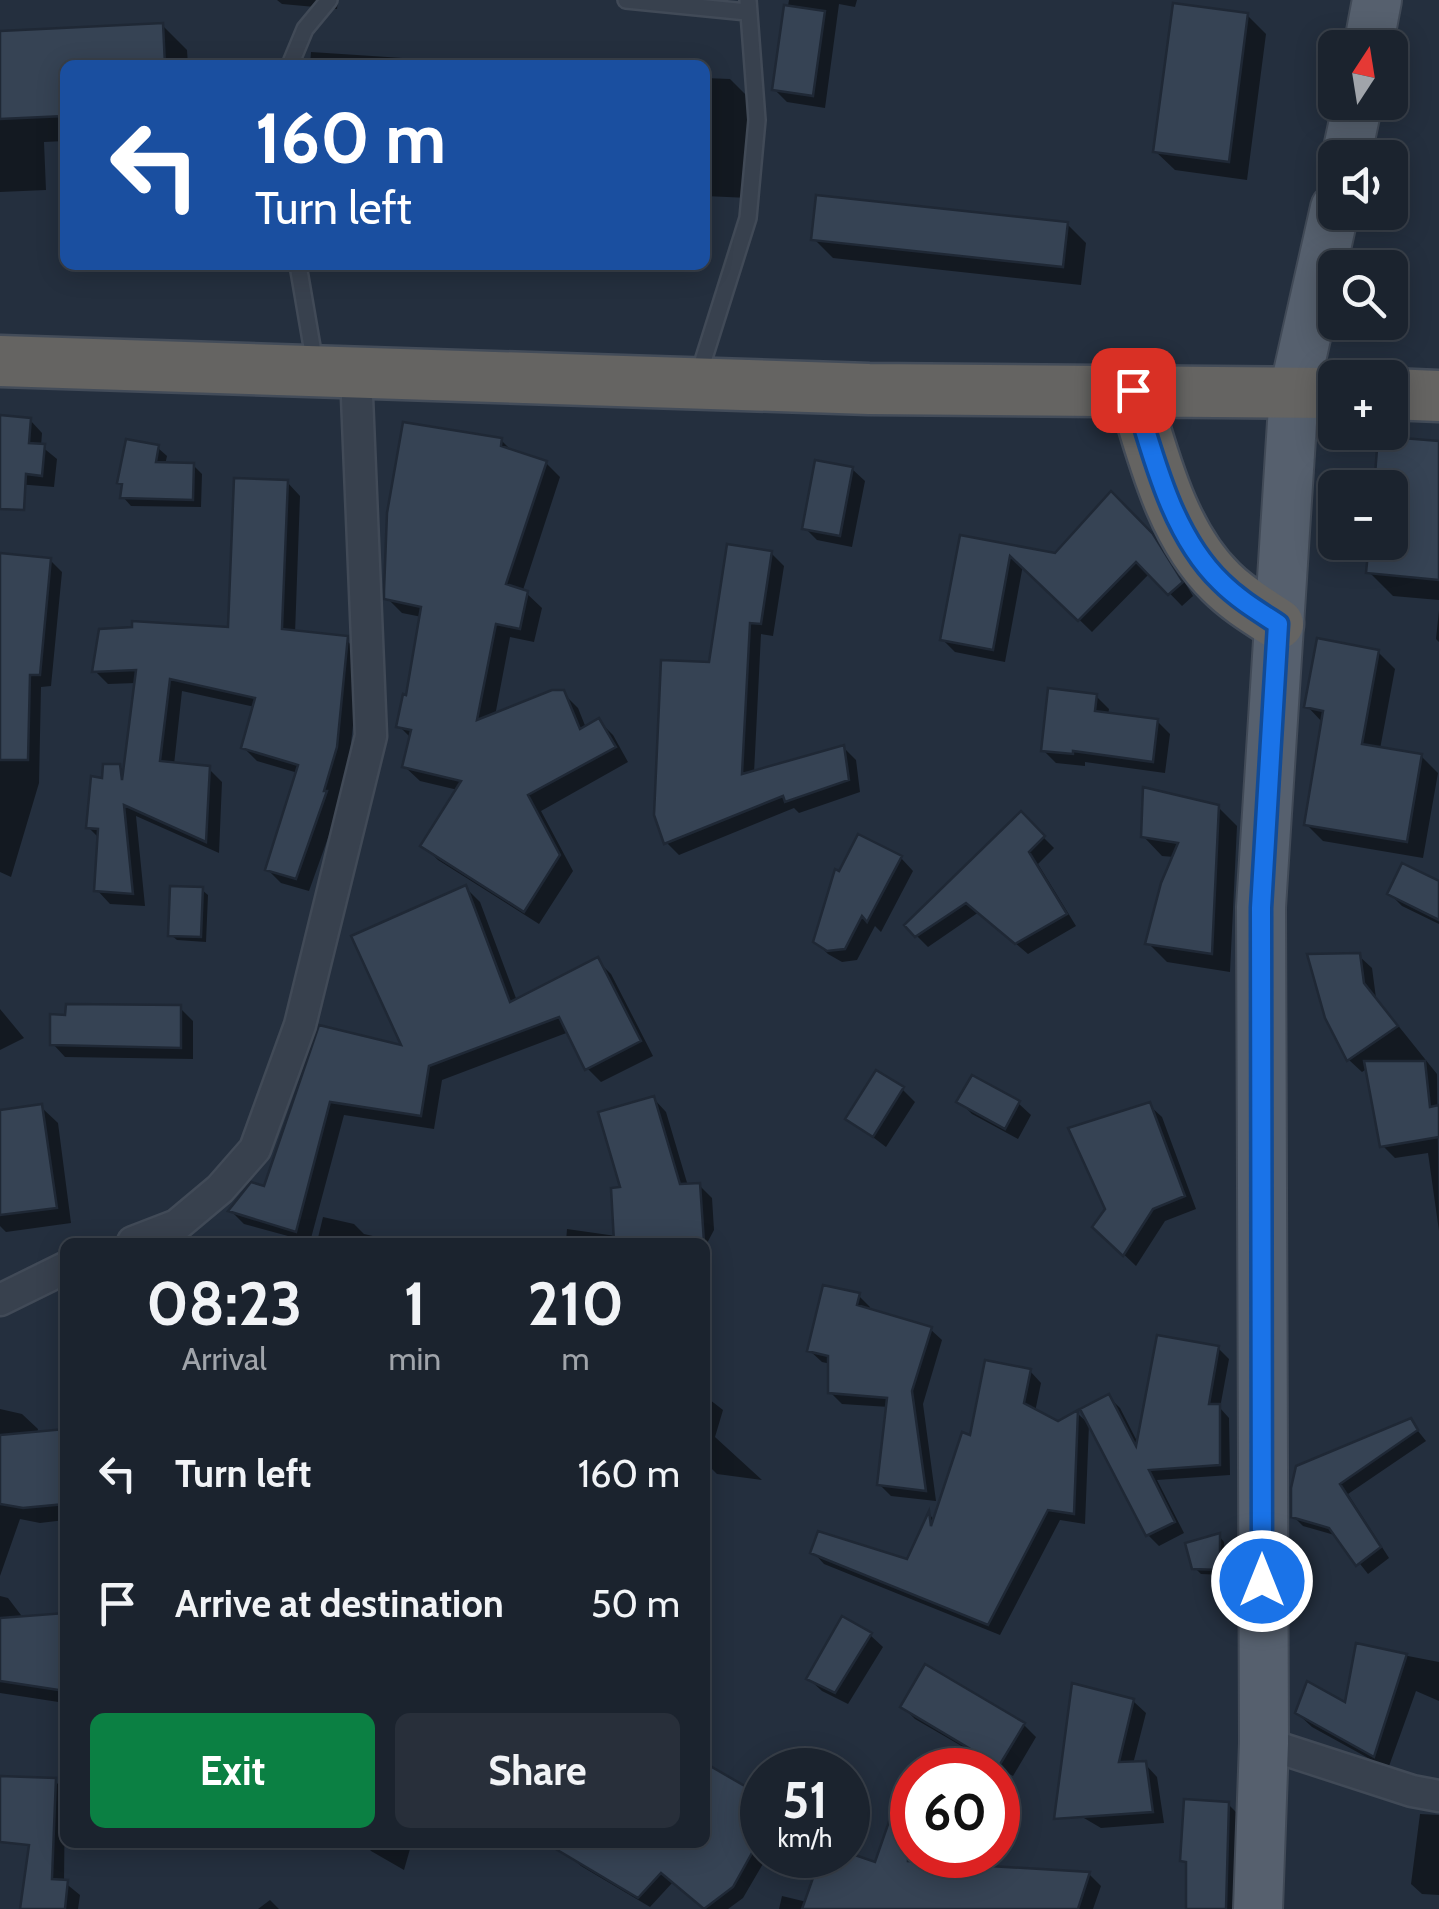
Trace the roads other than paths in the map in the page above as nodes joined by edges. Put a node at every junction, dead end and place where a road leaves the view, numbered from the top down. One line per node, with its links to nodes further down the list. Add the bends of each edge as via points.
1 (329, 0): 6 (lane, via 305,29)
2 (626, 0): 4 (lane)
3 (1376, 0): 5 (main road)
4 (747, 6): 11 (lane, via 758,120 748,218)
5 (1371, 30)
6 (292, 60)
7 (1332, 230): 13 (main road)
8 (300, 270): 10 (lane)
9 (0, 361): 10 (highway)
10 (336, 373): 11 (highway); 17 (street, via 372,736 300,1026 255,1149 177,1225)
11 (696, 384): 12 (highway)
12 (1133, 390): 13 (highway); 16 (highway, via 1164,484 1194,546 1218,580)
13 (1314, 392): 16 (main road)
14 (1408, 395): 15 (highway)
15 (1439, 396)
16 (1278, 624): 20 (main road, via 1261,908)
17 (143, 1238)
18 (60, 1270): 19 (street)
19 (0, 1300)
20 (1264, 1743): 21 (street); 22 (main road)
21 (1439, 1796)
22 (1258, 1909)

